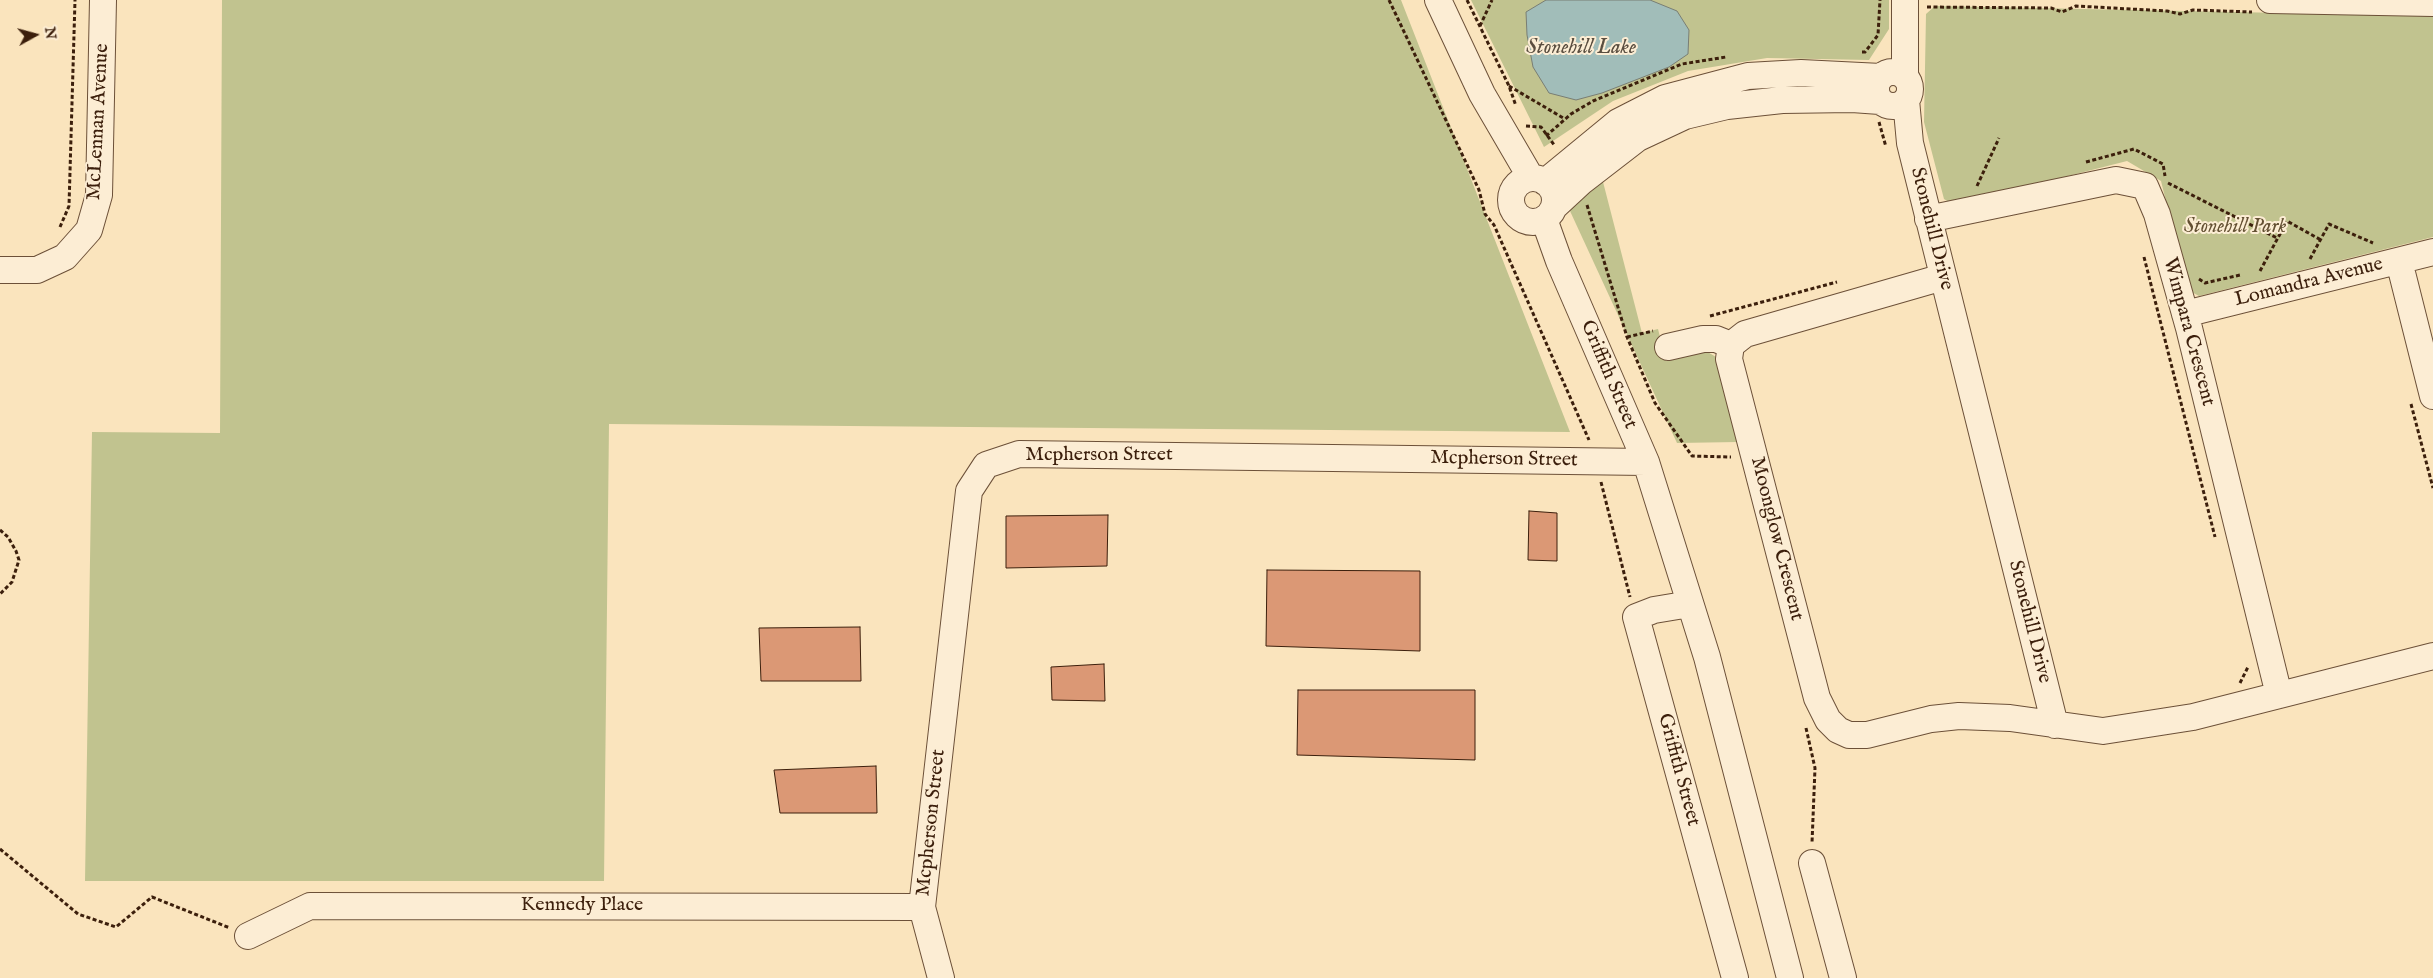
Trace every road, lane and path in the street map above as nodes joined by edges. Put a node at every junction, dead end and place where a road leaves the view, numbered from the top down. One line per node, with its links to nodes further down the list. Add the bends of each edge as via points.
1 (75, 0): 27 (path, via 69,206)
2 (104, 0): 36 (street, McLennan Avenue, via 99,195 89,230 65,257 37,270)
3 (1389, 0): 50 (path, via 1479,190 1485,214 1494,225)
4 (1438, 0): 21 (street, via 1482,94)
5 (1467, 0): 11 (path)
6 (1492, 0): 11 (path)
7 (2356, 1): 9 (street); 10 (street)
8 (1914, 3): 10 (path, via 2051,8 2062,12 2076,6 2180,14 2192,10); 13 (street, Stonehill Drive, via 1904,29)
9 (2433, 4)
10 (2266, 6)
11 (1480, 27): 12 (path)
12 (1509, 86): 14 (path); 15 (path)
13 (1889, 93): 18 (street, Stonehill Drive); 18 (path, via 1880,123); 20 (street, via 1801,73 1748,76 1702,86 1665,98 1618,122)
14 (1518, 110)
15 (1565, 119)
16 (1524, 126): 20 (path, via 1542,127)
17 (1999, 138): 23 (path, via 1976,189)
18 (1898, 146): 26 (street, Stonehill Drive)
19 (2078, 164): 22 (path, via 2134,150 2162,164)
20 (1575, 172): 21 (street); 25 (street); 45 (path)
21 (1530, 183): 25 (street, Griffith Street, via 1554,193); 25 (street, via 1511,202 1513,211 1520,218)
22 (2167, 183): 24 (path); 28 (path)
23 (1985, 187)
24 (2169, 193)
25 (1544, 216): 51 (street, Griffith Street, via 1559,262)
26 (1928, 219): 41 (street, Stonehill Drive); 43 (street, Wimpara Crescent, via 2116,180 2145,186 2157,214)
27 (56, 234)
28 (2277, 238): 29 (path, via 2287,221); 37 (path)
29 (2321, 240): 30 (path, via 2329,224 2371,244); 33 (path, via 2312,259)
30 (2379, 242)
31 (2143, 252): 54 (path)
32 (2433, 252): 34 (street, Lomandra Avenue)
33 (2303, 261)
34 (2399, 261): 43 (street, Lomandra Avenue); 48 (street)
35 (2268, 269): 37 (path)
36 (0, 270)
37 (2260, 271): 38 (path)
38 (2250, 273)
39 (2193, 275): 40 (path, via 2205,283)
40 (2241, 275)
41 (1943, 277): 47 (street, via 1745,334); 63 (street, Stonehill Drive)
42 (1838, 282): 44 (path)
43 (2185, 314): 61 (street, Wimpara Crescent)
44 (1704, 317)
45 (1627, 337): 46 (path); 49 (path, via 1655,403 1692,456)
46 (1662, 339): 47 (street, via 1716,339)
47 (1731, 345): 63 (street, Moonglow Crescent, via 1729,359 1819,705 1828,720 1849,735 1868,735 1959,716 2010,718)
48 (2421, 396): 52 (path)
49 (1738, 457)
50 (1598, 461): 51 (street, Mcpherson Street); 57 (path, via 1602,491); 66 (street, Mcpherson Street, via 1019,454 986,465 969,492)
51 (1646, 462): 56 (street, Griffith Street)
52 (2433, 488)
53 (0, 530): 55 (path, via 8,537 19,560 12,582)
54 (2217, 545)
55 (0, 594)
56 (1690, 604): 57 (street, via 1654,610); 70 (street, Griffith Street)
57 (1636, 617): 69 (street, Griffith Street)
58 (2433, 656): 61 (street)
59 (2246, 660): 60 (path, via 2249,669 2240,683)
60 (2230, 685)
61 (2279, 696): 63 (street, via 2193,717 2103,732)
62 (1803, 719): 65 (path, via 1815,768)
63 (2055, 725)
64 (0, 849): 67 (path, via 78,914 116,927 152,897)
65 (1812, 863): 71 (street)
66 (922, 907): 67 (street, Kennedy Place, via 310,906); 68 (street, Mcpherson Street)
67 (248, 936)
68 (940, 978)
69 (1735, 978)
70 (1790, 978)
71 (1843, 978)

